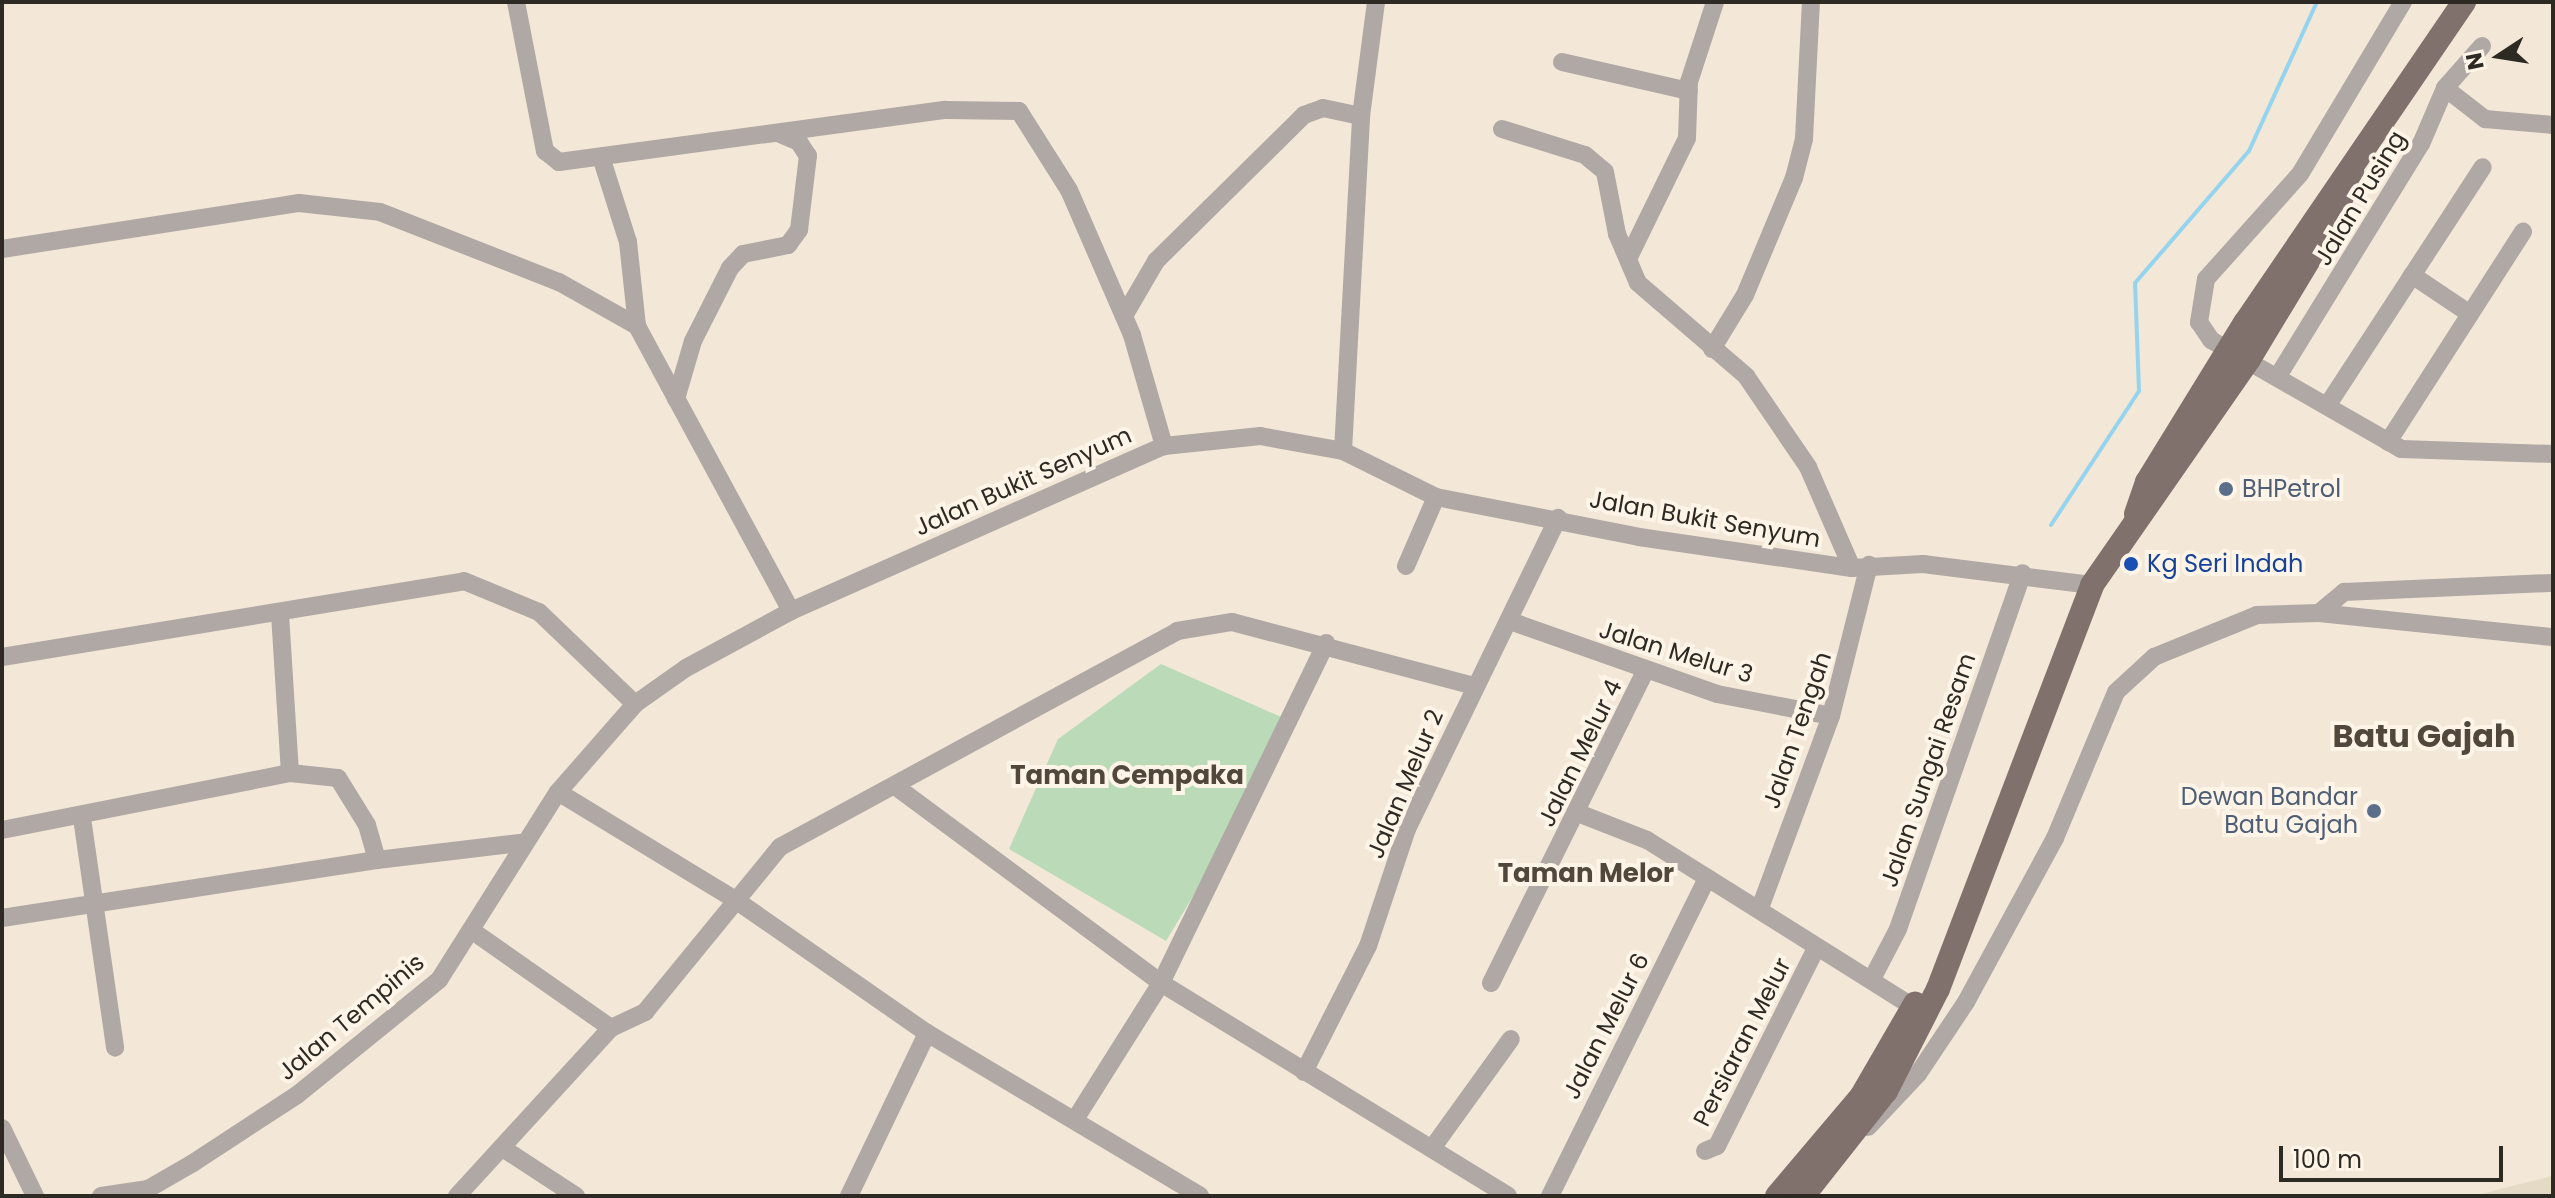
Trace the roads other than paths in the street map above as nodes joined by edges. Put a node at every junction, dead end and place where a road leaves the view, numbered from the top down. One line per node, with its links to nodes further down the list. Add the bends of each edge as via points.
1 (516, 2): 15 (street, via 545,151 559,162)
2 (1376, 2): 11 (street)
3 (1715, 2): 10 (street)
4 (1811, 2): 24 (street, via 1804,139 1794,178 1745,295)
5 (2403, 2): 25 (street, via 2300,174 2206,279 2199,322)
6 (2464, 2): 25 (main road, via 2352,171 2333,220)
7 (2482, 46): 9 (street, Jalan Pusing)
8 (1562, 62): 10 (street)
9 (2445, 88): 12 (street, via 2485,119); 28 (street, Jalan Pusing, via 2421,144)
10 (1689, 91): 19 (street, via 1687,138)
11 (1361, 116): 22 (street, via 1323,108 1304,115 1156,261); 33 (street)
12 (2553, 125)
13 (1502, 129): 19 (street, via 1585,155 1605,172)
14 (777, 133): 15 (street); 22 (street, via 999,105 1019,111 1069,190); 26 (street, via 799,142 808,156 799,230 788,245 743,254 730,268)
15 (602, 160): 23 (street, via 628,242)
16 (2483, 167): 20 (street)
17 (2523, 232): 21 (street)
18 (2, 249): 23 (street, via 299,203 380,212 559,282)
19 (1629, 257): 24 (street, via 1638,283)
20 (2412, 275): 21 (street); 30 (street)
21 (2470, 314): 31 (street)
22 (1124, 316): 32 (street)
23 (637, 326): 27 (street)
24 (1712, 349): 38 (street, via 1746,376 1808,467)
25 (2239, 354): 28 (street); 41 (main road, via 2162,492 2136,516)
26 (685, 363): 27 (street); 29 (street)
27 (659, 370): 29 (street)
28 (2278, 376): 30 (street)
29 (676, 399): 42 (street)
30 (2327, 406): 31 (street)
31 (2388, 442): 34 (street, via 2432,454)
32 (1164, 446): 33 (street, Jalan Bukit Senyum, via 1260,436); 42 (street, Jalan Bukit Senyum)
33 (1343, 451): 35 (street, Jalan Bukit Senyum)
34 (2553, 454)
35 (1436, 497): 36 (street, Jalan Bukit Senyum); 37 (street)
36 (1558, 518): 38 (street, Jalan Bukit Senyum, via 1639,537); 45 (street, Jalan Melur 2)
37 (1406, 566)
38 (1861, 566): 39 (street, Jalan Bukit Senyum); 52 (street, Jalan Tengah)
39 (2023, 573): 41 (street, Jalan Bukit Senyum); 69 (street, Jalan Sungai Resam, via 1898,929)
40 (2553, 583): 43 (street, via 2344,592)
41 (2092, 585): 67 (main road)
42 (791, 611): 51 (street, Jalan Bukit Senyum)
43 (2319, 613): 46 (street); 78 (street, via 2223,624 2126,678 2055,838 1966,1002)
44 (280, 614): 48 (street); 51 (street, via 464,581 539,612); 53 (street)
45 (1510, 621): 49 (street, Jalan Melur 3); 50 (street, Jalan Melur 2)
46 (2553, 637)
47 (1326, 643): 50 (street); 54 (street, via 1232,622 1177,631); 70 (street)
48 (2, 657)
49 (1645, 672): 52 (street, Jalan Melur 3); 56 (street, Jalan Melur 4)
50 (1474, 686): 77 (street, Jalan Melur 2, via 1407,829 1368,946)
51 (635, 704): 55 (street, Jalan Bukit Senyum)
52 (1831, 716): 64 (street, Jalan Tengah)
53 (290, 773): 57 (street); 60 (street, via 338,778 367,825)
54 (895, 786): 62 (street, via 780,847); 70 (street)
55 (558, 792): 59 (street, Jalan Tempinis); 62 (street)
56 (1578, 813): 61 (street, via 1647,840); 71 (street, Jalan Melur 4)
57 (82, 818): 58 (street); 63 (street)
58 (2, 830)
59 (520, 843): 60 (street); 66 (street, Jalan Tempinis)
60 (377, 860): 63 (street)
61 (1707, 878): 64 (street); 94 (street, Jalan Melur 6)
62 (737, 901): 73 (street, via 645,1012); 74 (street)
63 (94, 906): 65 (street); 76 (street)
64 (1760, 908): 68 (street)
65 (2, 918)
66 (471, 930): 73 (street); 89 (street, Jalan Tempinis, via 439,980 297,1095 148,1189)
67 (1950, 947): 72 (main road); 79 (main road, via 1938,989)
68 (1816, 948): 69 (street); 86 (street, Persiaran Melur, via 1717,1146)
69 (1872, 979): 72 (street)
70 (1161, 983): 77 (street); 81 (street)
71 (1491, 983)
72 (1913, 1007): 80 (main road)
73 (611, 1028): 85 (street)
74 (927, 1033): 81 (street); 92 (street)
75 (1511, 1039): 84 (street)
76 (115, 1048)
77 (1304, 1072): 84 (street)
78 (1918, 1074): 79 (street); 83 (street)
79 (1886, 1091): 80 (main road); 83 (main road)
80 (1861, 1097): 95 (main road)
81 (1076, 1118): 87 (street)
82 (2, 1128): 88 (street)
83 (1848, 1145): 96 (main road)
84 (1433, 1147): 93 (street)
85 (504, 1149): 90 (street); 91 (street)
86 (1705, 1151)
87 (1194, 1194)
88 (35, 1196)
89 (101, 1196)
90 (457, 1196)
91 (576, 1196)
92 (849, 1196)
93 (1508, 1196)
94 (1550, 1196)
95 (1777, 1196)
96 (1803, 1196)

